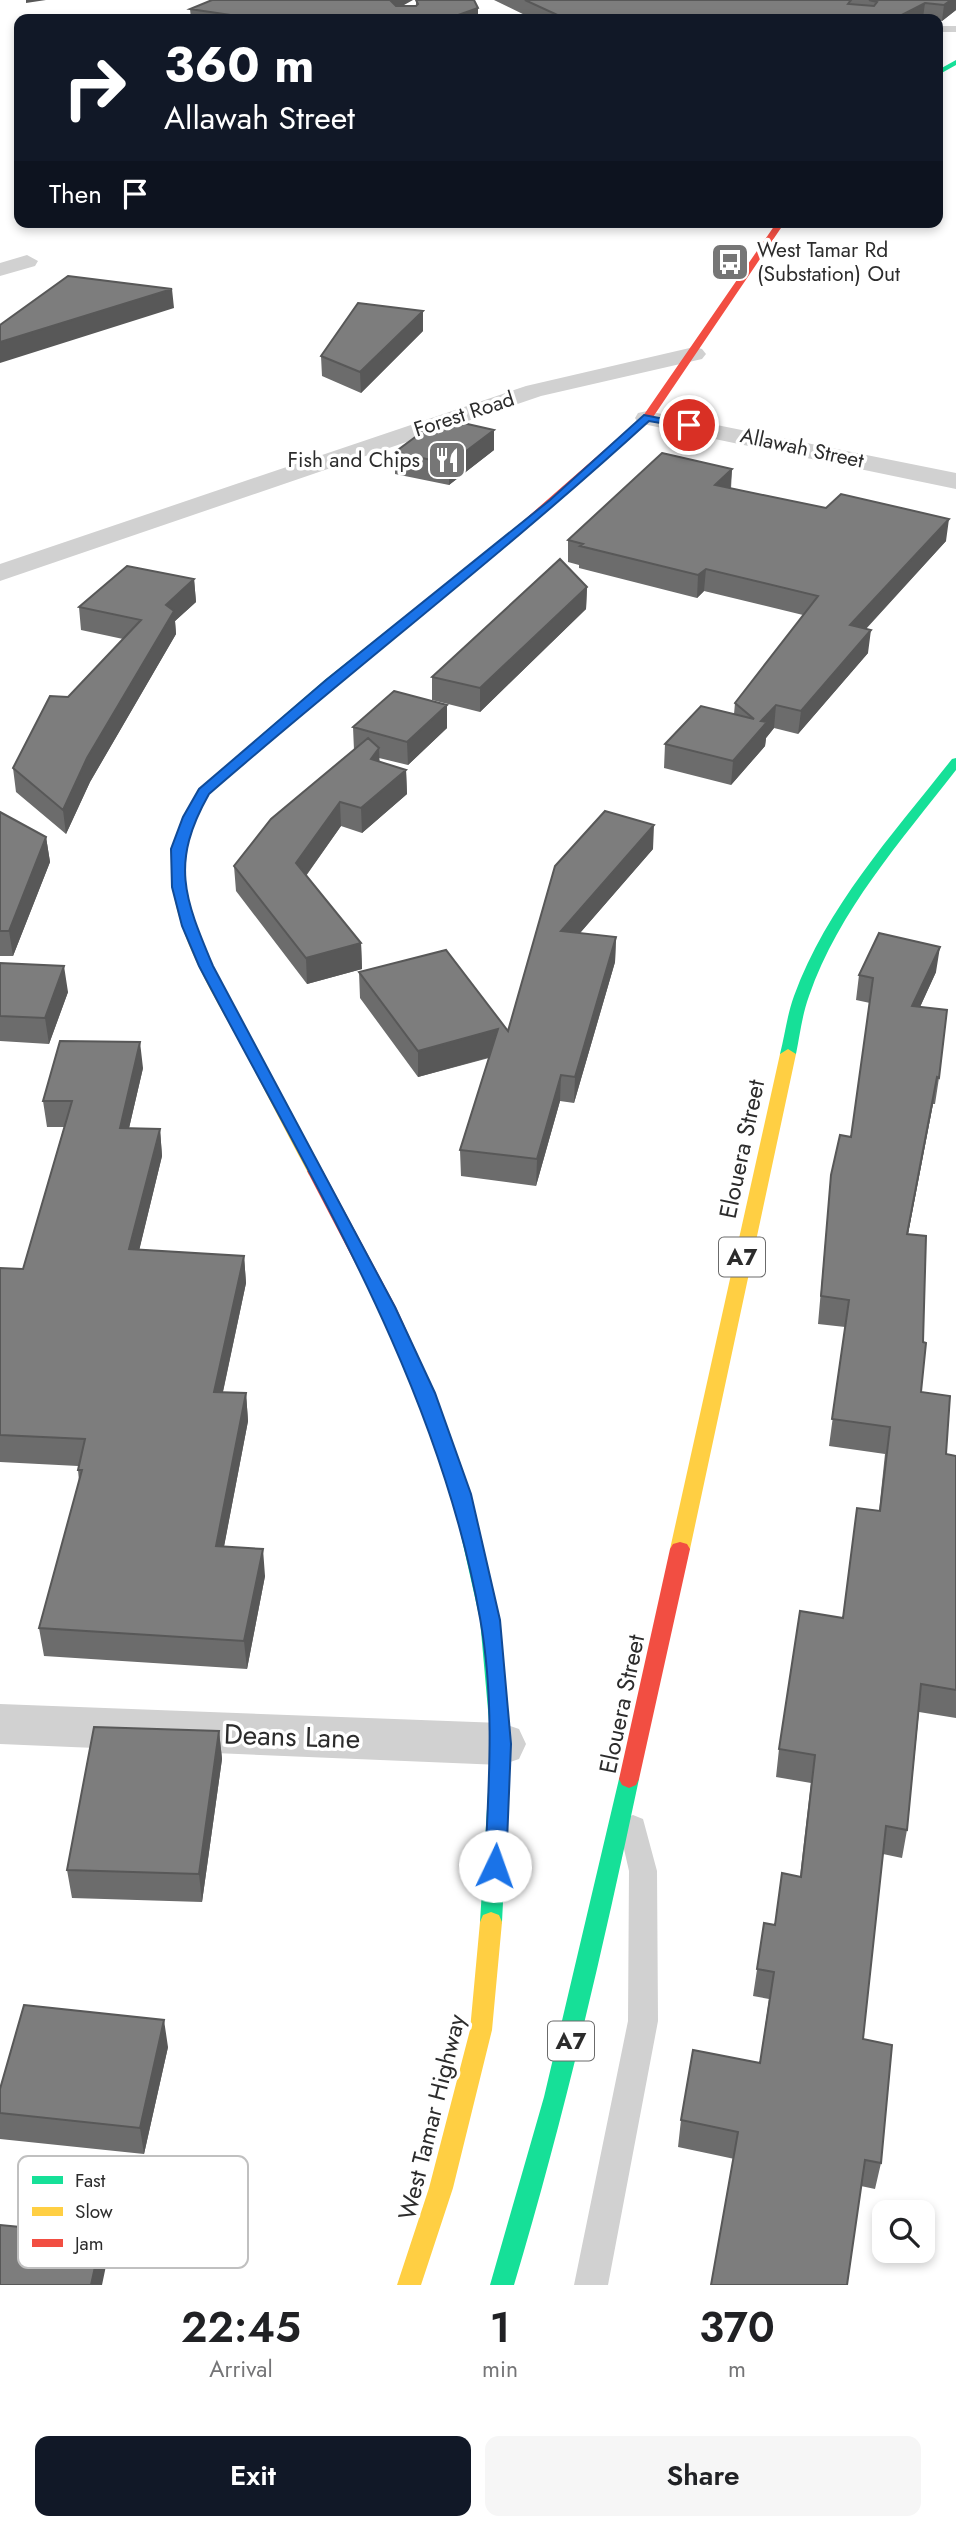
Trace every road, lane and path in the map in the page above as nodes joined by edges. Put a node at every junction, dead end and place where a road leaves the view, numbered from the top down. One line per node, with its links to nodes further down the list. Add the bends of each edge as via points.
1 (777, 228): 4 (highway, West Tamar Highway)
2 (27, 261): 3 (street)
3 (0, 270)
4 (694, 354): 5 (street, Forest Road); 6 (highway, West Tamar Highway)
5 (583, 380): 6 (street, Allawah Street, via 629,386); 8 (street, Forest Road, via 420,428)
6 (654, 407): 7 (street, Allawah Street); 11 (highway, West Tamar Highway, via 554,502 330,682 204,792 178,849 179,887 206,966 387,1307 430,1406 461,1494 490,1620)
7 (956, 481)
8 (0, 573)
9 (956, 762): 12 (highway, Elouera Street / A7, via 856,892 830,933 801,997)
10 (0, 1724): 11 (street, Deans Lane)
11 (501, 1744): 13 (highway, West Tamar Highway, via 481,2030 441,2188)
12 (626, 1794): 14 (highway, A7, via 576,2023); 15 (lane, via 643,1871 643,2021)
13 (409, 2285)
14 (502, 2285)
15 (591, 2285)

